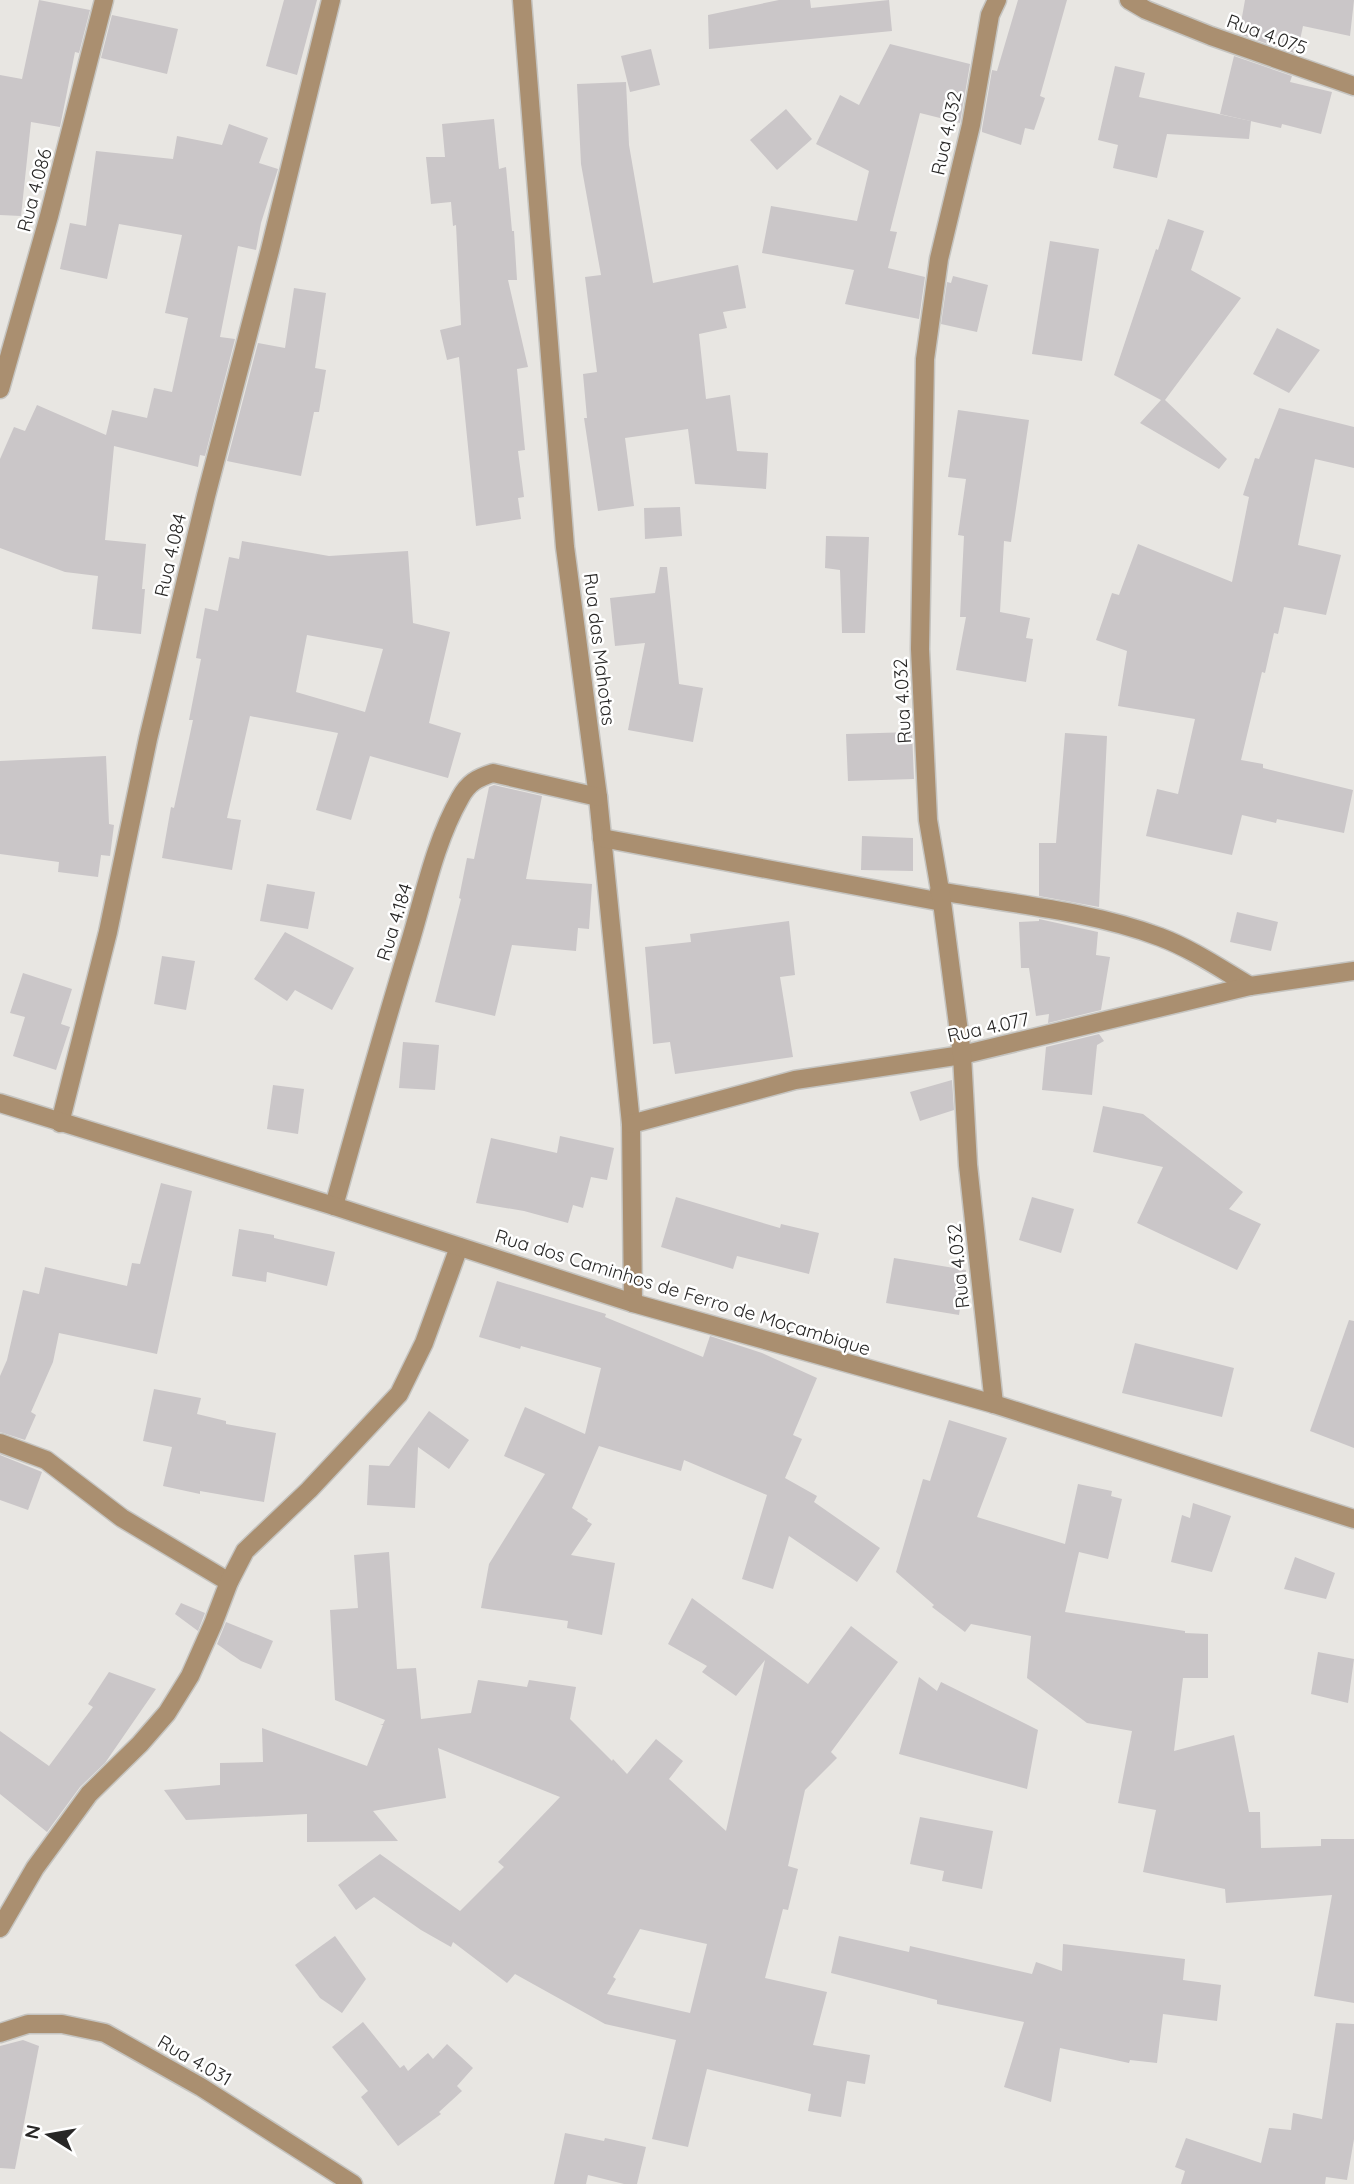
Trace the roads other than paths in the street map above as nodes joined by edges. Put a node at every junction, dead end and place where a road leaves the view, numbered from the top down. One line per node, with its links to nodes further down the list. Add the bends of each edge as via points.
1 (104, 0): 7 (street, Rua 4.086)
2 (331, 0): 15 (street, Rua 4.084, via 203,509)
3 (522, 0): 8 (street, Rua das Mahotas, via 565,547)
4 (997, 0): 10 (street, Rua 4.032, via 990,15 971,125 939,259 925,359 920,649 928,820)
5 (1129, 0): 6 (street, Rua 4.075, via 1211,36)
6 (1354, 86)
7 (0, 389)
8 (598, 797): 9 (street, Rua das Mahotas); 17 (street, Rua 4.184, via 493,773 475,778 461,796 445,829 417,916)
9 (602, 838): 10 (street); 16 (street, Rua das Mahotas)
10 (941, 897): 12 (street, via 1048,909 1161,937); 13 (street, Rua 4.032)
11 (1354, 971): 12 (street, Rua 4.077)
12 (1250, 986): 13 (street, Rua 4.077)
13 (962, 1055): 16 (street, Rua 4.077, via 795,1080); 20 (street, Rua 4.032, via 968,1165)
14 (0, 1103): 15 (street, Rua dos Caminhos de Ferro de Moçambique)
15 (60, 1123): 17 (street, Rua dos Caminhos de Ferro de Moçambique)
16 (631, 1124): 19 (street, Rua das Mahotas)
17 (334, 1206): 18 (street, Rua dos Caminhos de Ferro de Moçambique)
18 (459, 1247): 19 (street, Rua dos Caminhos de Ferro de Moçambique); 23 (street, via 424,1343 399,1394 245,1551)
19 (633, 1303): 20 (street, Rua dos Caminhos de Ferro de Moçambique)
20 (994, 1404): 22 (street, Rua dos Caminhos de Ferro de Moçambique)
21 (0, 1443): 23 (street, via 46,1460 121,1518)
22 (1354, 1519)
23 (229, 1582): 24 (street, via 190,1676 167,1713 89,1794)
24 (1, 1923)
25 (0, 2033): 26 (street, Rua 4.031, via 28,2024 62,2024 105,2033 201,2087)
26 (354, 2184)

